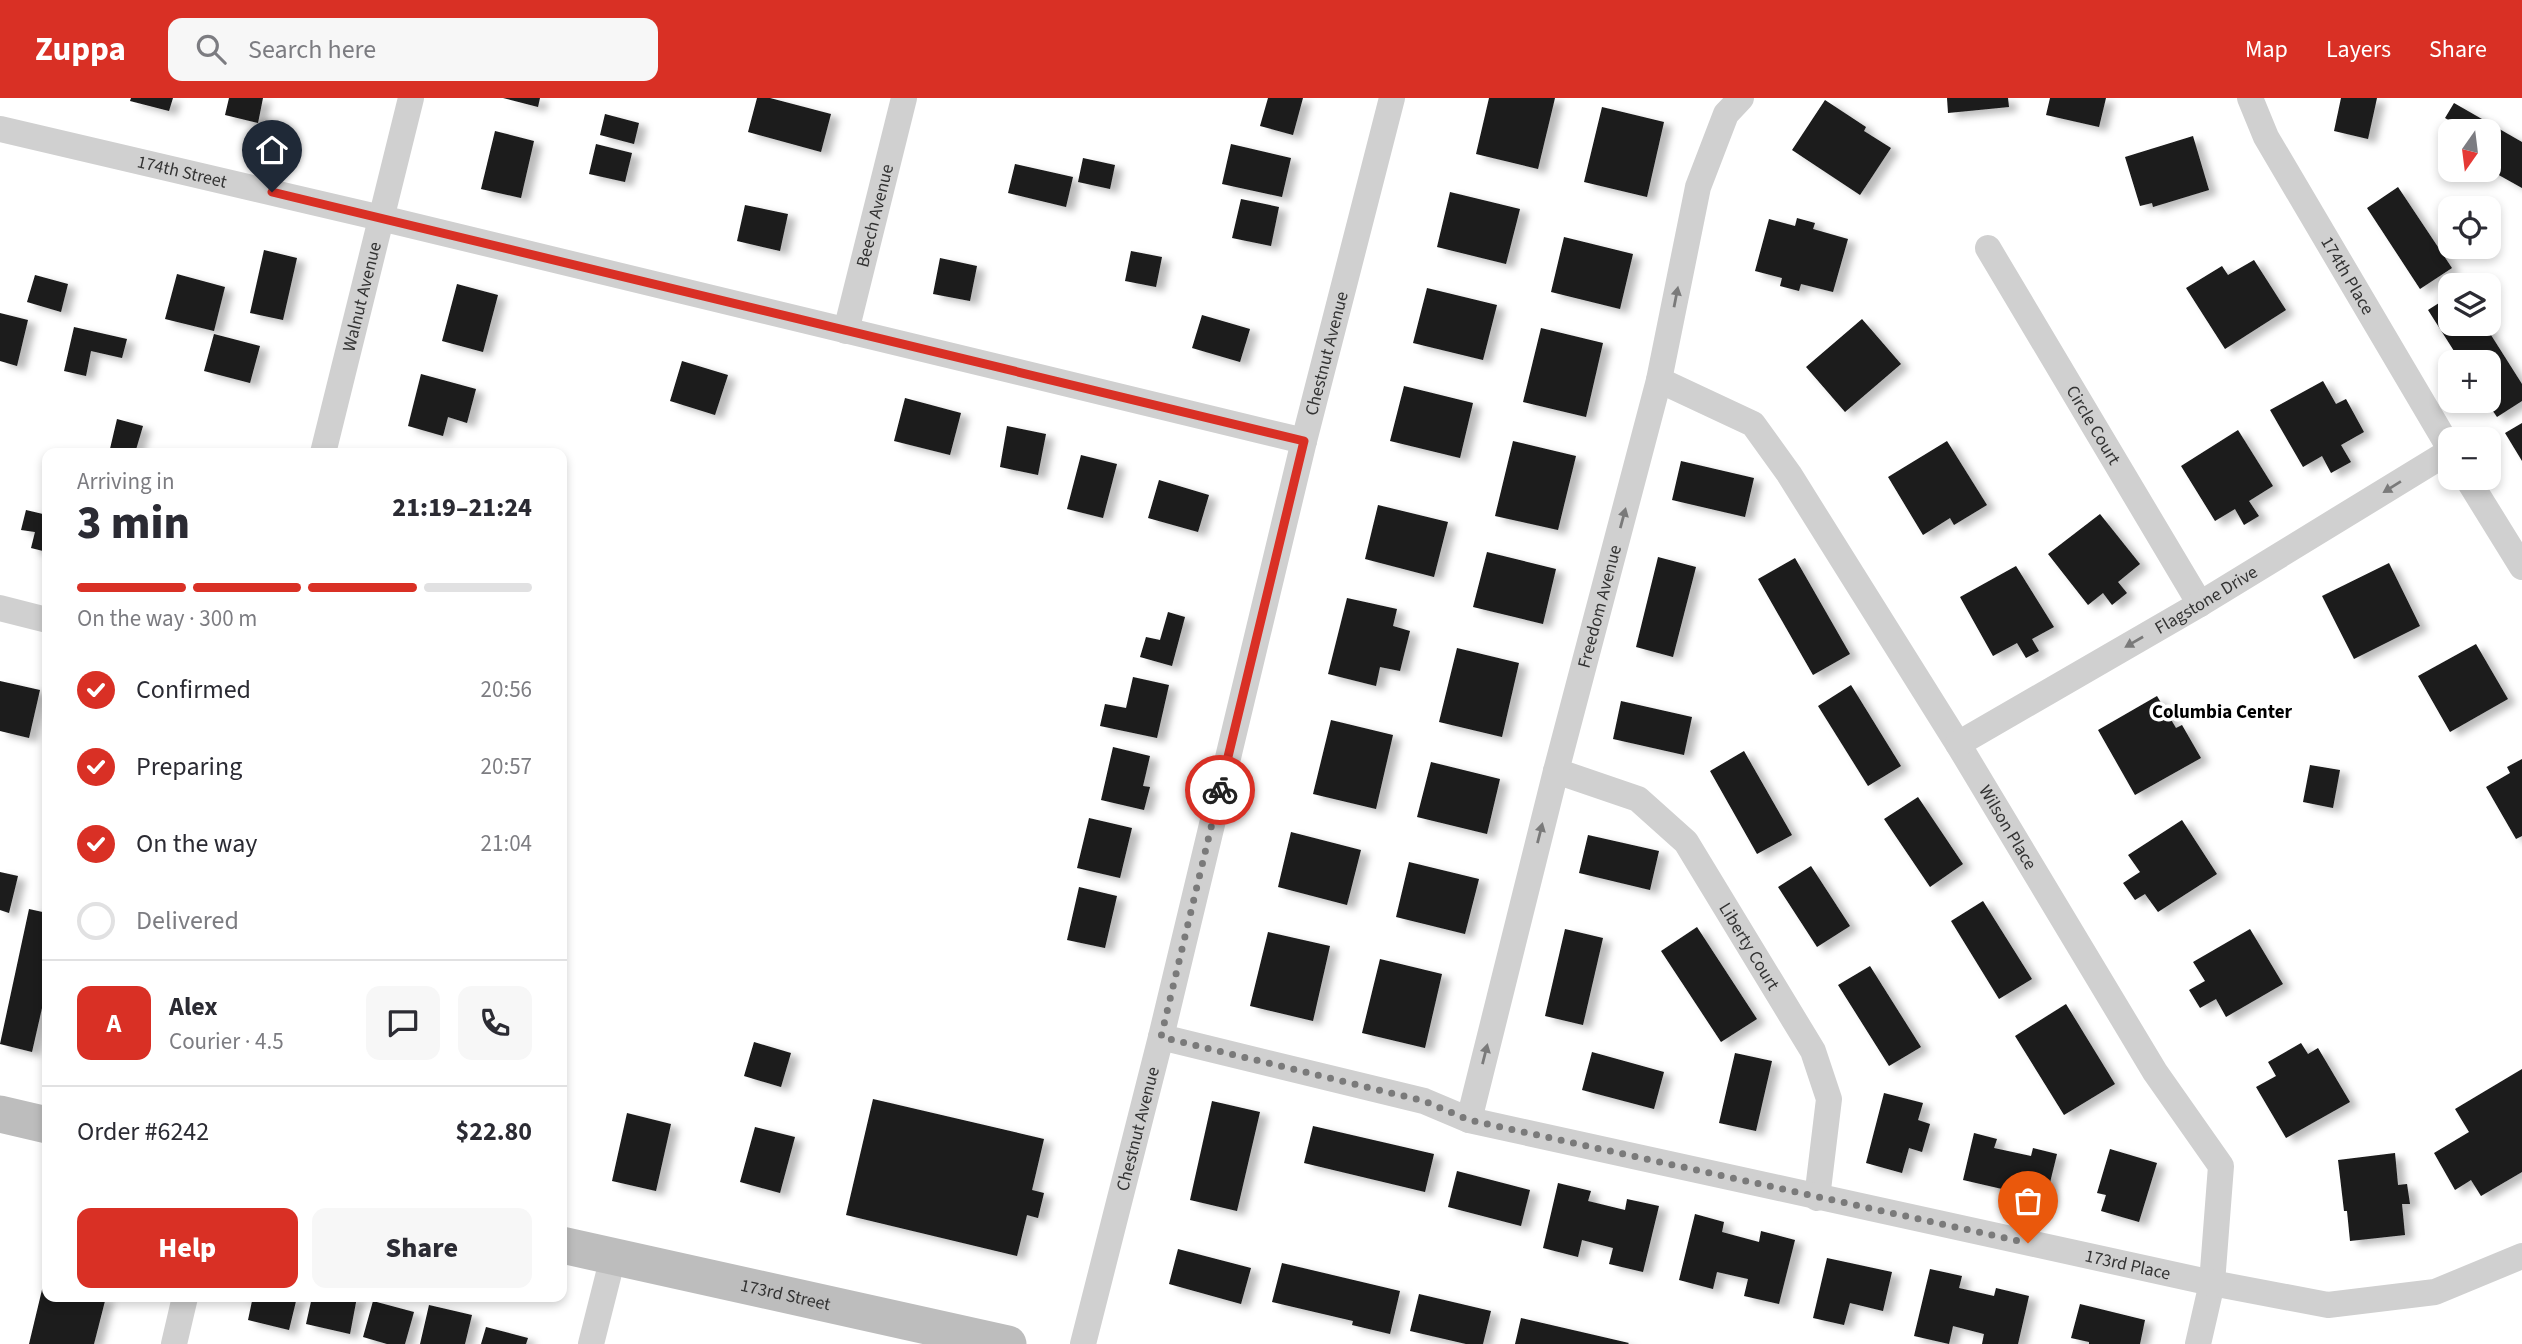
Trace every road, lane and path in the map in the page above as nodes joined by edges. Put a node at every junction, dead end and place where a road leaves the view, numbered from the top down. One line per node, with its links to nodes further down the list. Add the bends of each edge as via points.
1 (411, 98): 7 (street, Walnut Avenue)
2 (904, 98): 9 (street, Beech Avenue)
3 (1392, 98): 12 (street, Chestnut Avenue)
4 (1741, 98): 10 (street, Freedom Avenue, one-way to 4, via 1698,187 1726,114)
5 (2250, 98): 11 (street, 174th Place, via 2266,137)
6 (0, 129): 7 (street, 174th Street)
7 (381, 218): 9 (street, 174th Street); 13 (street, Walnut Avenue)
8 (1988, 248): 17 (street, Circle Court)
9 (846, 331): 12 (street, 174th Street)
10 (1659, 380): 20 (street, Wilson Place, via 1753,424); 21 (street, Freedom Avenue, one-way to 10)
11 (2438, 430)
12 (1304, 441): 22 (street, Chestnut Avenue)
13 (324, 448)
14 (2438, 457): 17 (street, Flagstone Drive, one-way to 17)
15 (2474, 490): 16 (street)
16 (2522, 568)
17 (2200, 604): 20 (street, Flagstone Drive, one-way to 20)
18 (0, 608): 19 (street)
19 (42, 619)
20 (1958, 744): 30 (street, Wilson Place, via 2155,1072 2221,1166)
21 (1556, 771): 24 (street, Freedom Avenue, one-way to 21); 26 (street, Liberty Court, via 1638,799 1686,842 1813,1051 1829,1099)
22 (1161, 1037): 24 (street, 173rd Place, via 1424,1101); 35 (street, Chestnut Avenue)
23 (0, 1114): 25 (street)
24 (1469, 1120): 26 (street, 173rd Place)
25 (42, 1124)
26 (1817, 1198): 30 (street, 173rd Place)
27 (567, 1246): 29 (street, 173rd Street)
28 (2522, 1256): 30 (street, 173rd Place, via 2435,1292 2328,1304)
29 (613, 1257): 33 (street); 34 (street, 173rd Street)
30 (2212, 1283): 36 (street, Wilson Place)
31 (184, 1302): 32 (street)
32 (174, 1344)
33 (591, 1344)
34 (1008, 1344)
35 (1083, 1344)
36 (2198, 1344)

